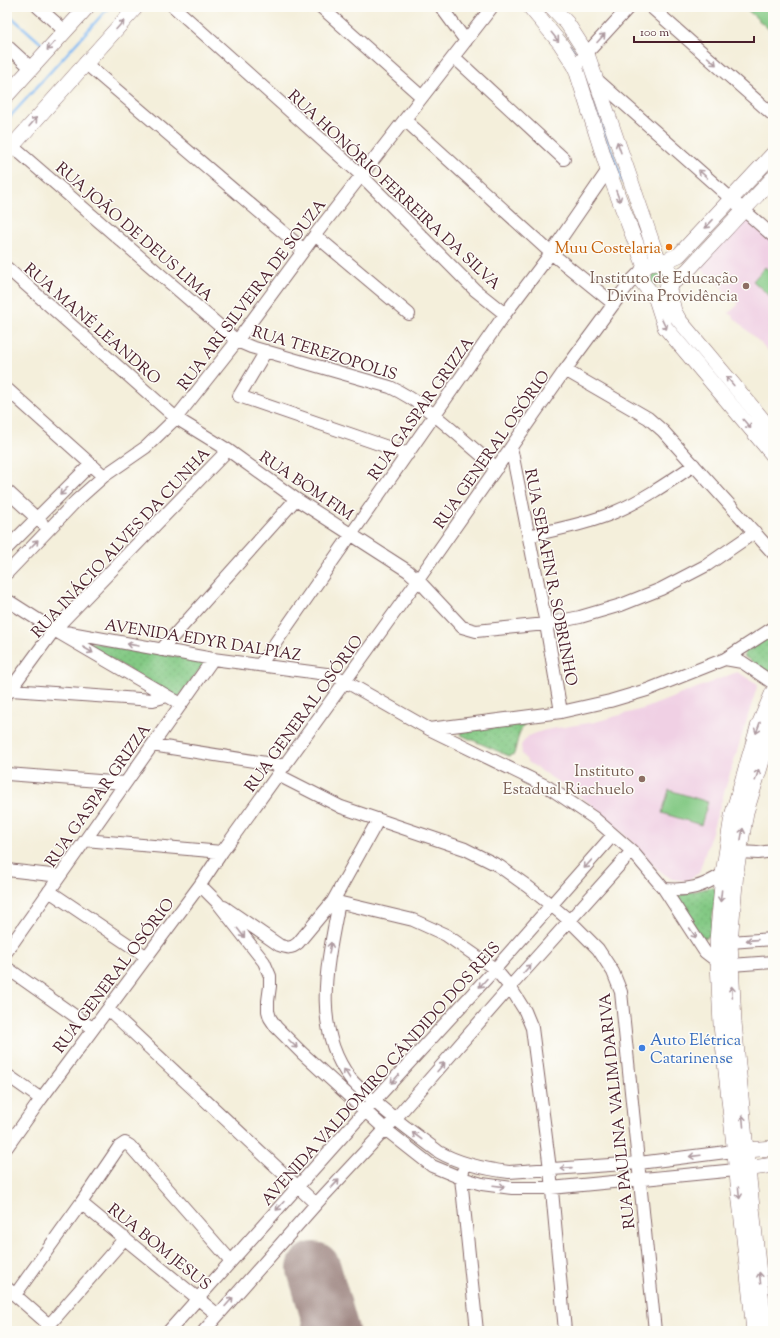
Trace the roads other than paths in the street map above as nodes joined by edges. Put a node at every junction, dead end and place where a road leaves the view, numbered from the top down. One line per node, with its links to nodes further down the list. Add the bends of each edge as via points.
1 (38, 7): 12 (street)
2 (87, 7): 12 (main road)
3 (136, 7): 17 (main road, one-way to 3)
4 (174, 7): 29 (street, RUA HONÓRIO FERREIRA DA SILVA)
5 (321, 7): 22 (street)
6 (441, 7): 13 (street)
7 (492, 7): 13 (street, RUA ARI SILVEIRA DE SOUZA)
8 (530, 7): 18 (main road, one-way to 18, via 560,43)
9 (552, 7): 15 (main road)
10 (629, 7): 15 (street, one-way to 10)
11 (652, 7): 23 (street, one-way to 23)
12 (65, 31): 19 (main road, one-way to 19)
13 (466, 41): 16 (street, RUA ARI SILVEIRA DE SOUZA)
14 (7, 46): 19 (street)
15 (587, 54): 18 (street); 20 (main road)
16 (454, 57): 22 (street, RUA ARI SILVEIRA DE SOUZA); 27 (street)
17 (85, 63): 25 (main road, one-way to 17); 35 (street)
18 (575, 66): 28 (main road)
19 (31, 68): 21 (main road)
20 (595, 78): 31 (street, one-way to 20); 37 (main road, one-way to 20)
21 (7, 95)
22 (422, 98): 24 (street, RUA ARI SILVEIRA DE SOUZA)
23 (773, 115)
24 (405, 120): 29 (street, RUA ARI SILVEIRA DE SOUZA); 36 (street)
25 (10, 149): 45 (street, RUA JOÃO DE DEUS LIMA)
26 (773, 154): 31 (main road)
27 (564, 159)
28 (608, 170): 36 (street, RUA GASPAR GRIZZA); 39 (main road, one-way to 39)
29 (361, 175): 33 (street, RUA ARI SILVEIRA DE SOUZA); 44 (street, RUA HONÓRIO FERREIRA DA SILVA, via 475,290)
30 (773, 178): 32 (main road)
31 (732, 199): 32 (street); 37 (main road, one-way to 37, via 679,256)
32 (744, 210): 34 (street); 40 (main road, via 688,270)
33 (315, 235): 35 (street, RUA ARI SILVEIRA DE SOUZA); 43 (street)
34 (773, 236)
35 (304, 250): 45 (street, RUA ARI SILVEIRA DE SOUZA)
36 (551, 252): 42 (street); 44 (street, RUA GASPAR GRIZZA)
37 (660, 262): 39 (main road); 40 (main road, via 670,272 671,279)
38 (7, 268): 50 (street, RUA MANÉ LEANDRO)
39 (644, 268): 41 (main road, via 642,282); 42 (street, RUA GENERAL OSÓRIO)
40 (668, 285): 41 (main road, via 662,291 654,292); 51 (main road, one-way to 40, via 679,320 674,311)
41 (647, 288): 42 (street); 55 (main road, one-way to 55, via 656,299 665,327)
42 (617, 299): 47 (street, RUA GENERAL OSÓRIO)
43 (409, 314)
44 (505, 314): 49 (street, RUA GASPAR GRIZZA)
45 (237, 341): 46 (street, RUA TEREZOPOLIS); 50 (street, RUA ARI SILVEIRA DE SOUZA)
46 (266, 351): 49 (street, RUA TEREZOPOLIS, via 390,387 404,393); 54 (street, via 239,396)
47 (565, 370): 52 (street, RUA GENERAL OSÓRIO); 57 (street, via 648,418)
48 (7, 389): 56 (street)
49 (436, 415): 54 (street, RUA GASPAR GRIZZA); 58 (street, RUA TEREZOPOLIS)
50 (176, 418): 53 (street, RUA BOM FIM); 59 (street, RUA ARI SILVEIRA DE SOUZA, via 146,447)
51 (773, 432)
52 (511, 447): 58 (street, RUA GENERAL OSÓRIO); 66 (street, RUA SERAFIN R. SOBRINHO)
53 (228, 450): 61 (street, RUA BOM FIM); 74 (street, RUA INÁCIO ALVES DA CUNHA)
54 (408, 454): 65 (street, RUA GASPAR GRIZZA)
55 (773, 455)
56 (91, 464): 59 (street); 62 (street, one-way to 62)
57 (694, 466): 64 (street); 66 (street, via 647,496 614,512 583,523)
58 (497, 468): 70 (street, RUA GENERAL OSÓRIO)
59 (104, 476): 63 (street, RUA ARI SILVEIRA DE SOUZA)
60 (7, 491): 62 (street)
61 (296, 499): 65 (street, RUA BOM FIM); 75 (street)
62 (37, 518): 63 (street); 67 (street)
63 (48, 529): 69 (street, RUA ARI SILVEIRA DE SOUZA, one-way to 63)
64 (755, 532): 68 (street); 72 (street, RUA BOM FIM, via 707,565 661,589 620,605)
65 (352, 534): 70 (street, RUA BOM FIM); 78 (street, RUA GASPAR GRIZZA)
66 (529, 536): 72 (street, RUA SERAFIN R. SOBRINHO)
67 (7, 548)
68 (773, 553)
69 (7, 573)
70 (418, 580): 72 (street, RUA BOM FIM, via 462,627 476,631); 79 (street, RUA GENERAL OSÓRIO)
71 (7, 600): 74 (street)
72 (546, 624): 85 (street, RUA SERAFIN R. SOBRINHO)
73 (773, 628): 77 (street)
74 (54, 630): 75 (street, AVENIDA EDYR DALPIAZ, one-way to 74); 81 (street, RUA INÁCIO ALVES DA CUNHA); 83 (street, one-way to 83)
75 (161, 650): 76 (street, AVENIDA EDYR DALPIAZ)
76 (213, 658): 78 (street, AVENIDA EDYR DALPIAZ); 84 (street, RUA GASPAR GRIZZA)
77 (725, 659): 80 (street, via 742,662); 85 (street, via 647,690)
78 (260, 665): 79 (street, AVENIDA EDYR DALPIAZ, via 334,675)
79 (346, 681): 87 (street, AVENIDA EDYR DALPIAZ); 89 (street, RUA GENERAL OSÓRIO)
80 (773, 683)
81 (9, 692): 83 (street, via 153,700)
82 (773, 692): 100 (main road, one-way to 100, via 758,727 739,790 732,816)
83 (167, 696): 84 (street)
84 (181, 704): 88 (street, RUA GASPAR GRIZZA)
85 (561, 712): 87 (street)
86 (773, 726): 98 (main road, one-way to 86, via 749,801)
87 (429, 729): 93 (street, AVENIDA EDYR DALPIAZ, via 548,787 594,818)
88 (152, 745): 89 (street, RUA PAULINA VALIM DARIVA); 91 (street, RUA GASPAR GRIZZA)
89 (282, 770): 92 (street, RUA PAULINA VALIM DARIVA, via 341,807); 97 (street, RUA GENERAL OSÓRIO)
90 (7, 774): 91 (street)
91 (125, 783): 94 (street, RUA GASPAR GRIZZA)
92 (378, 820): 106 (street); 107 (street, RUA PAULINA VALIM DARIVA, via 465,849 499,866)
93 (613, 835): 95 (street, AVENIDA EDYR DALPIAZ); 107 (street, AVENIDA VALDOMIRO CÂNDIDO DOS REIS, one-way to 107)
94 (85, 840): 97 (street); 101 (street, RUA GASPAR GRIZZA)
95 (632, 851): 103 (street, AVENIDA EDYR DALPIAZ); 108 (street)
96 (773, 851): 98 (street)
97 (222, 852): 102 (street, RUA GENERAL OSÓRIO)
98 (739, 852): 110 (main road)
99 (7, 870): 101 (street)
100 (723, 874): 103 (street, via 697,887); 114 (main road, one-way to 114, via 717,941)
101 (60, 876): 104 (street, RUA GASPAR GRIZZA)
102 (200, 885): 105 (street); 112 (street, RUA GENERAL OSÓRIO)
103 (664, 889): 114 (street, AVENIDA EDYR DALPIAZ, one-way to 114, via 706,952)
104 (49, 891): 111 (street, RUA GASPAR GRIZZA); 112 (street)
105 (216, 902): 106 (street, via 287,948 298,943); 122 (street, one-way to 122, via 264,962 270,976 268,1011 276,1027 302,1053)
106 (336, 902): 116 (street, via 424,924 446,935); 122 (street, one-way to 106, via 340,1063 328,1026 325,1008 326,982)
107 (551, 905): 108 (street, RUA PAULINA VALIM DARIVA); 116 (street, AVENIDA VALDOMIRO CÂNDIDO DOS REIS)
108 (570, 921): 117 (street, one-way to 108); 130 (street, RUA PAULINA VALIM DARIVA, via 598,949 613,972 621,992)
109 (773, 939): 110 (street, one-way to 110)
110 (730, 942): 114 (main road)
111 (7, 951)
112 (147, 957): 118 (street, RUA GENERAL OSÓRIO)
113 (773, 962): 114 (street)
114 (724, 964): 127 (main road, via 734,1022)
115 (7, 968): 119 (street)
116 (495, 969): 117 (street); 122 (street, AVENIDA VALDOMIRO CÂNDIDO DOS REIS, one-way to 122)
117 (510, 987): 123 (street, one-way to 117); 133 (street, via 525,1010 532,1028)
118 (108, 1009): 119 (street, RUA GENERAL OSÓRIO); 137 (street)
119 (92, 1028): 121 (street, RUA GENERAL OSÓRIO)
120 (7, 1075): 121 (street)
121 (41, 1098): 125 (street, RUA GENERAL OSÓRIO)
122 (370, 1106): 123 (street); 124 (street); 137 (street, AVENIDA VALDOMIRO CÂNDIDO DOS REIS)
123 (395, 1119): 124 (street); 128 (street, one-way to 123)
124 (385, 1129): 132 (street); 140 (street, one-way to 124)
125 (7, 1147)
126 (773, 1148): 127 (main road)
127 (740, 1151): 130 (street, one-way to 130); 134 (main road)
128 (438, 1152): 129 (street); 132 (street)
129 (466, 1163): 133 (street, via 488,1170 509,1172); 135 (street)
130 (639, 1163): 133 (street, one-way to 133); 136 (street, RUA PAULINA VALIM DARIVA)
131 (773, 1165): 134 (main road)
132 (432, 1166): 135 (street)
133 (550, 1169): 138 (street)
134 (742, 1169): 136 (street); 152 (main road, one-way to 152); 153 (main road, one-way to 134)
135 (461, 1178): 138 (street, one-way to 138, via 512,1188); 149 (street)
136 (640, 1180): 138 (street); 151 (street, RUA PAULINA VALIM DARIVA)
137 (298, 1187): 140 (street); 142 (street, AVENIDA VALDOMIRO CÂNDIDO DOS REIS, one-way to 142)
138 (551, 1188): 150 (street)
139 (81, 1203): 141 (street, RUA BOM JESUS); 142 (street, via 119,1147 125,1143); 143 (street)
140 (316, 1204): 145 (street, one-way to 140)
141 (125, 1238): 144 (street, RUA BOM JESUS); 146 (street)
142 (231, 1261): 144 (street, AVENIDA VALDOMIRO CÂNDIDO DOS REIS)
143 (11, 1291): 146 (street)
144 (199, 1298): 145 (street, RUA BOM JESUS); 147 (street, AVENIDA VALDOMIRO CÂNDIDO DOS REIS)
145 (218, 1314): 148 (street)
146 (46, 1328)
147 (169, 1331)
148 (204, 1331)
149 (477, 1331)
150 (565, 1331)
151 (655, 1331)
152 (754, 1331)
153 (765, 1331)

